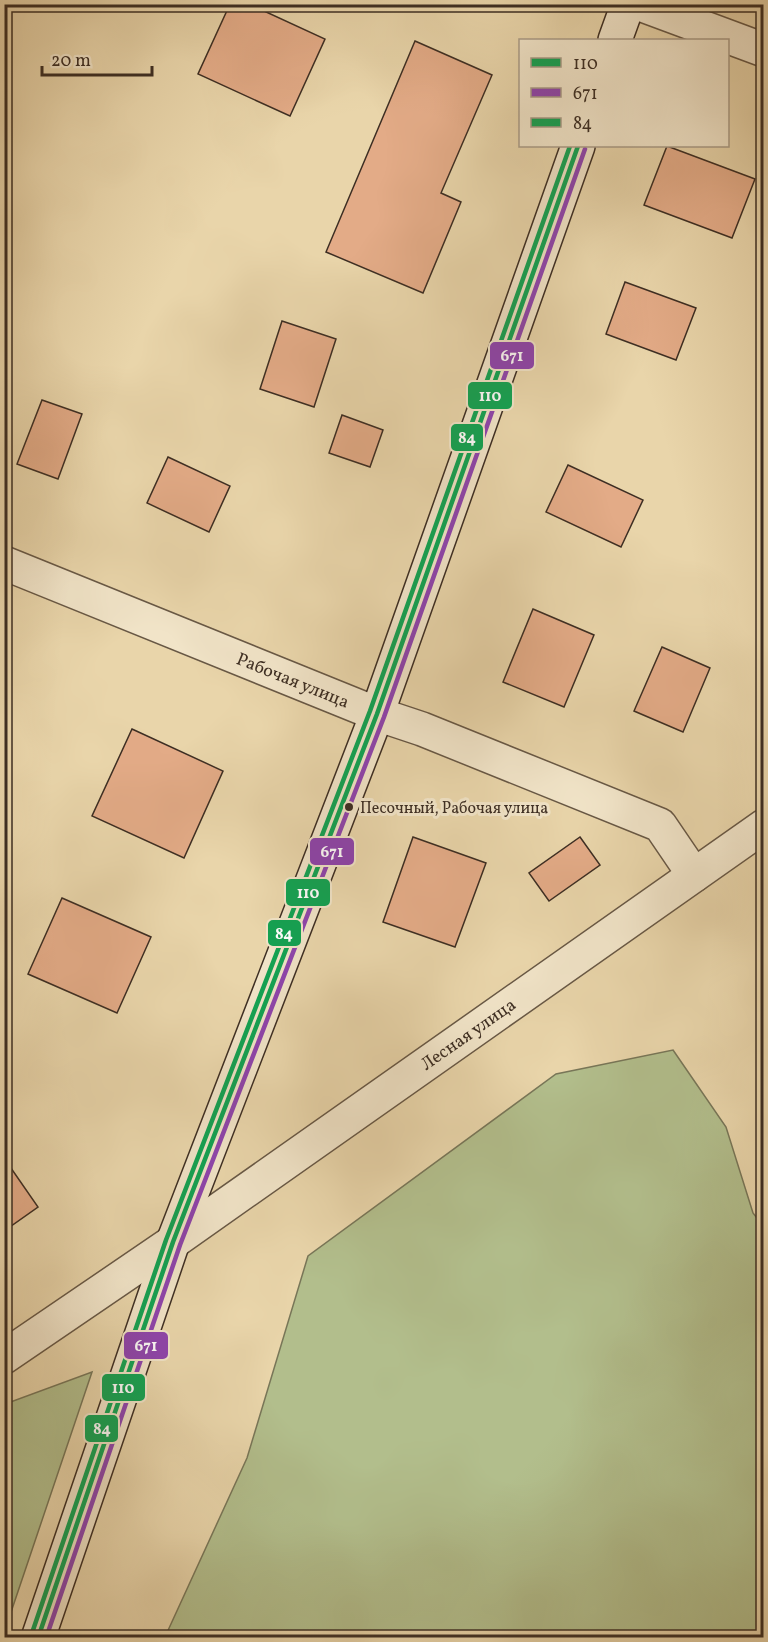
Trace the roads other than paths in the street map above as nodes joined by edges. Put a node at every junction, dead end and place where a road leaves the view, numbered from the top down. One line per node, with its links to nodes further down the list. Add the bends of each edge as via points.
1 (628, 4): 3 (street)
2 (640, 4): 4 (street)
3 (615, 39)
4 (764, 50)
5 (578, 147): 7 (street)
6 (4, 563): 7 (street, Рабочая улица)
7 (377, 714): 9 (street, Рабочая улица, via 660,825); 10 (street)
8 (764, 826): 9 (street, Лесная улица)
9 (694, 875): 10 (street, Лесная улица)
10 (174, 1242): 11 (street, Лесная улица); 12 (street)
11 (4, 1357)
12 (38, 1638)

